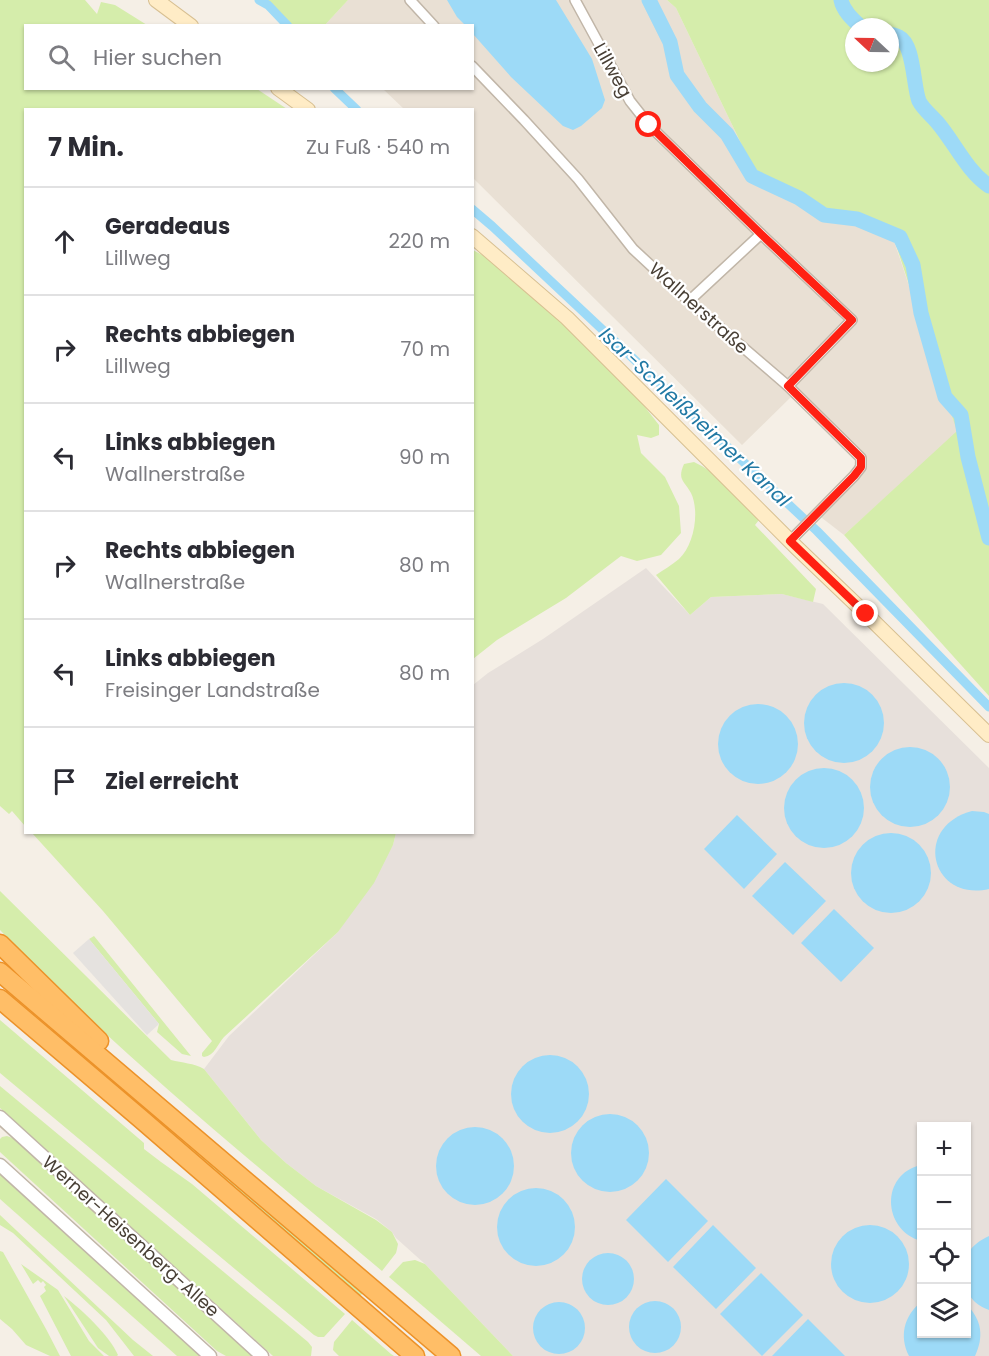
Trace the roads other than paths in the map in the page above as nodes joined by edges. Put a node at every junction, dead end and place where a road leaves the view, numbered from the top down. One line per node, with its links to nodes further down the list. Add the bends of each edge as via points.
1 (156, 0): 4 (main road)
2 (410, 0): 5 (street)
3 (574, 0): 9 (street, Lillweg, via 630,101 649,125)
4 (188, 24)
5 (432, 24)
6 (474, 68): 11 (street, Wallnerstraße, via 578,179 633,249)
7 (281, 90): 8 (main road)
8 (305, 108)
9 (761, 234): 11 (street); 12 (street, Lillweg, via 852,320)
10 (474, 238): 13 (main road, via 567,318)
11 (689, 301): 12 (street, Wallnerstraße)
12 (788, 386): 13 (street, Wallnerstraße, via 861,458 861,467 854,476)
13 (790, 541): 14 (main road)
14 (989, 735)
15 (0, 944): 19 (highway, via 92,1035 165,1099)
16 (0, 972): 19 (highway)
17 (0, 999): 23 (highway)
18 (0, 1117): 22 (street, Werner-Heisenberg-Allee)
19 (175, 1122): 24 (highway)
20 (0, 1165): 21 (street, Werner-Heisenberg-Allee)
21 (210, 1356)
22 (262, 1356)
23 (415, 1356)
24 (451, 1356)

